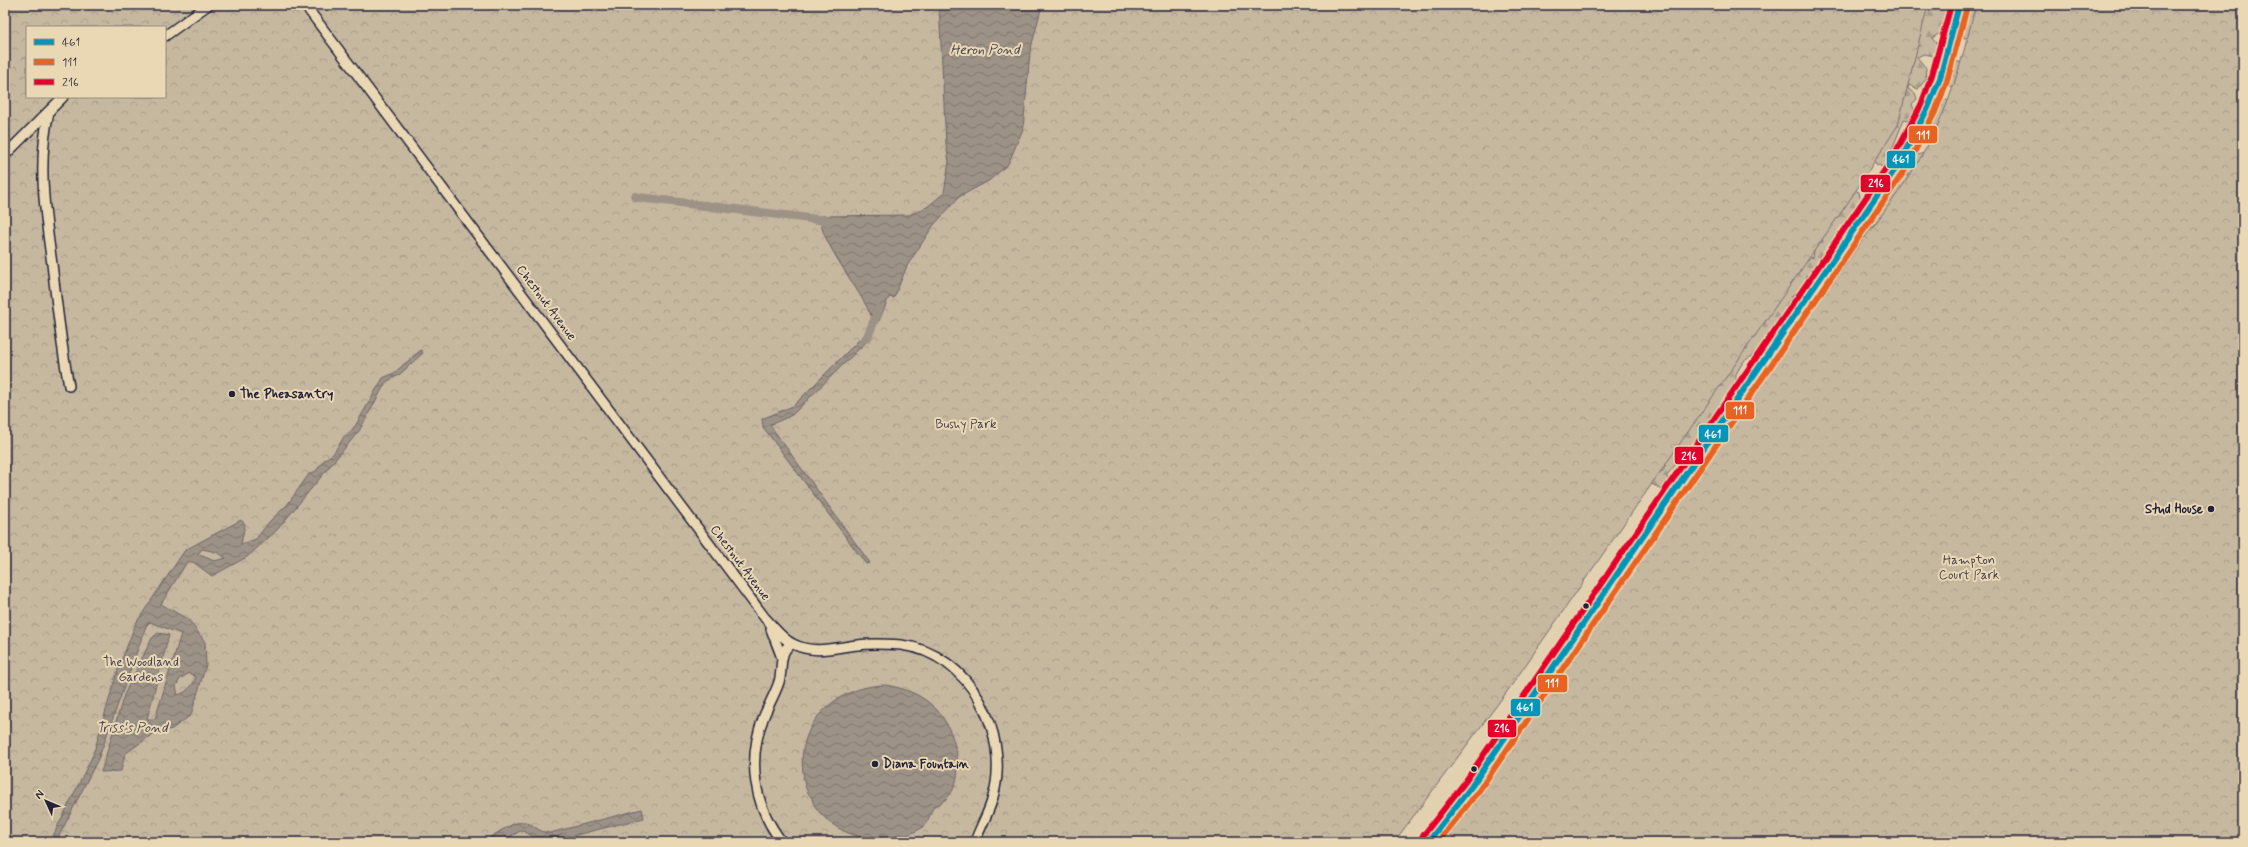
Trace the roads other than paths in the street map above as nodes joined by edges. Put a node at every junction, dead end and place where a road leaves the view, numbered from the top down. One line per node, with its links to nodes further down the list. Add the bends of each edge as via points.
1 (208, 5): 4 (street)
2 (305, 5): 9 (street, Chestnut Avenue)
3 (1959, 5): 14 (main road, via 1940,78 1928,108 1898,165 1513,726)
4 (166, 35)
5 (62, 98): 6 (street)
6 (49, 112): 7 (street); 8 (street, via 45,129 43,174 46,216)
7 (5, 155)
8 (69, 386)
9 (765, 618): 10 (street, Chestnut Avenue); 11 (street, Chestnut Avenue, via 776,638)
10 (792, 644): 11 (street, Chestnut Avenue, via 785,649); 13 (street, Chestnut Avenue, via 821,651 873,644 914,648 936,658 963,679 986,713 998,758 993,798)
11 (782, 658): 12 (street, Chestnut Avenue, via 779,682 758,736 754,768 762,808 774,833)
12 (782, 842)
13 (975, 842)
14 (1428, 842)

